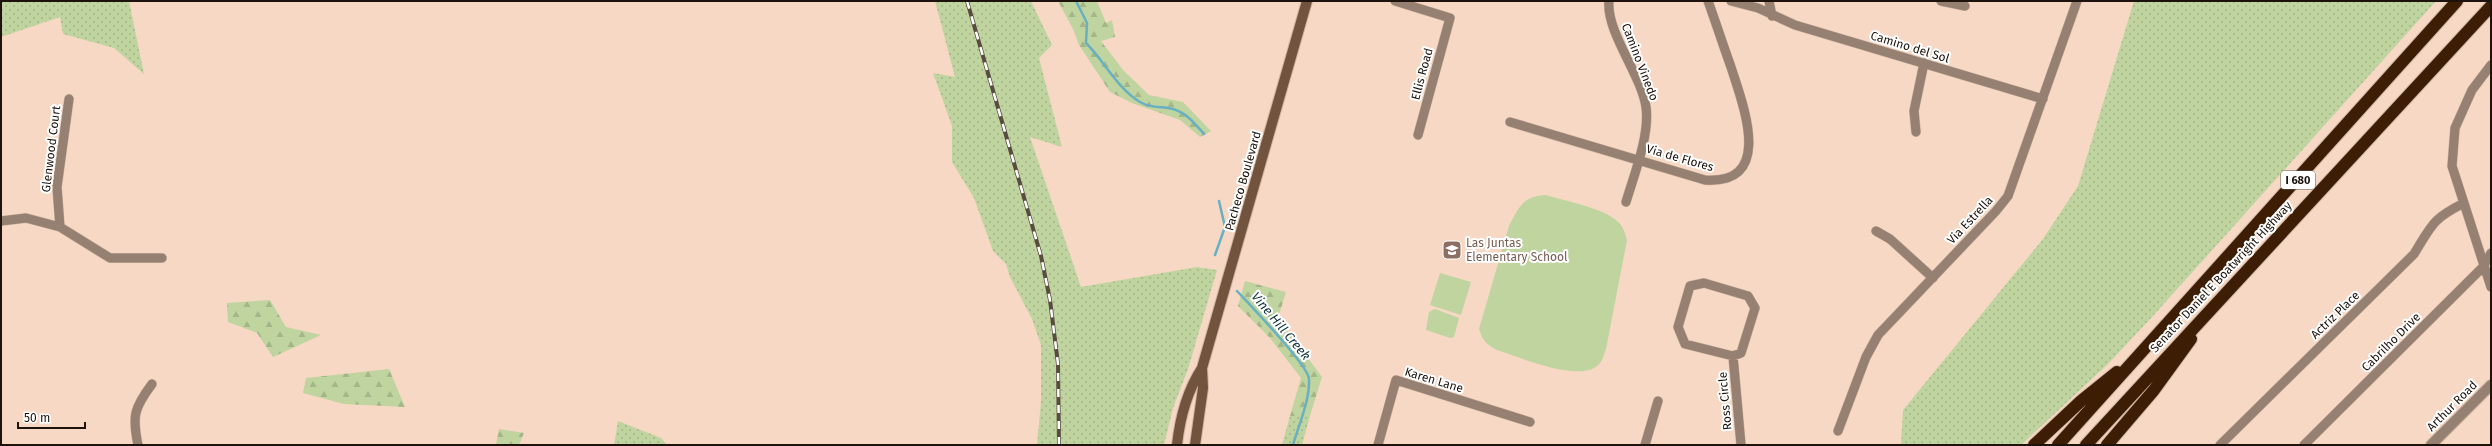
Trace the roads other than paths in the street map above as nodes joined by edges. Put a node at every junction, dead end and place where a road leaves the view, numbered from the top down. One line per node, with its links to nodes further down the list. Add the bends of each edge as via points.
1 (1307, 1): 34 (main road, Pacheco Boulevard)
2 (1395, 1): 19 (street, Ellis Road, via 1450,18)
3 (1608, 1): 20 (street, Camino Vinedo, via 1614,26 1646,107)
4 (1708, 1): 20 (street, Via de Flores, via 1747,116 1747,159 1740,171 1729,179 1717,181 1705,180)
5 (1731, 1): 12 (street, Camino del Sol, via 1758,8)
6 (1769, 1): 12 (street)
7 (1941, 1): 10 (street)
8 (2077, 1): 16 (street, Via Estrella)
9 (2457, 1): 33 (highway, Senator Daniel E Boatwright Highway / I 680)
10 (1965, 6)
11 (2491, 6): 31 (highway, Senator Daniel E Boatwright Highway / I 680)
12 (1772, 16): 13 (street, Camino del Sol)
13 (1924, 63): 16 (street, Camino del Sol); 18 (street, via 1914,110)
14 (2491, 65): 22 (street, via 2472,90 2455,128 2452,166)
15 (69, 99): 24 (street, Glenwood Court, via 57,187)
16 (2042, 99): 29 (street, Via Estrella, via 2008,196)
17 (1510, 122): 20 (street, Via de Flores)
18 (1916, 132)
19 (1418, 135)
20 (1638, 159): 21 (street, Camino Vinedo)
21 (1626, 202)
22 (2464, 203): 28 (street); 50 (street, Actriz Place, via 2440,215 2432,223 2414,254)
23 (1, 220): 24 (street, via 26,218)
24 (60, 227): 27 (street, via 110,258)
25 (1876, 231): 29 (street, via 1890,239)
26 (2491, 253): 28 (street, Cabrilho Drive)
27 (162, 258)
28 (2483, 267): 30 (street); 51 (street, Cabrilho Drive)
29 (1933, 278): 39 (street, Via Estrella, via 1878,335 1866,357)
30 (2491, 287)
31 (2224, 294): 48 (highway, Senator Daniel E Boatwright Highway / I 680); 49 (highway, via 2154,390)
32 (1733, 356): 32 (street, Ross Circle, via 1741,353 1755,308 1748,296 1704,282 1690,286 1678,326 1686,344); 45 (street, Ross Circle)
33 (2137, 358): 46 (highway, via 2094,389); 47 (highway, Senator Daniel E Boatwright Highway / I 680)
34 (1202, 368): 41 (main road, Pacheco Boulevard, via 1192,384 1180,419); 42 (main road, Pacheco Boulevard, via 1203,388)
35 (152, 384): 40 (street, via 140,400 133,422)
36 (2491, 385): 52 (street, Arthur Road)
37 (1658, 401): 44 (street)
38 (1530, 422): 43 (street, Karen Lane, via 1396,380)
39 (1838, 431)
40 (138, 445)
41 (1177, 445)
42 (1195, 445)
43 (1378, 445)
44 (1645, 445)
45 (1741, 445)
46 (2034, 445)
47 (2058, 445)
48 (2086, 445)
49 (2107, 445)
50 (2220, 445)
51 (2304, 445)
52 (2431, 445)

